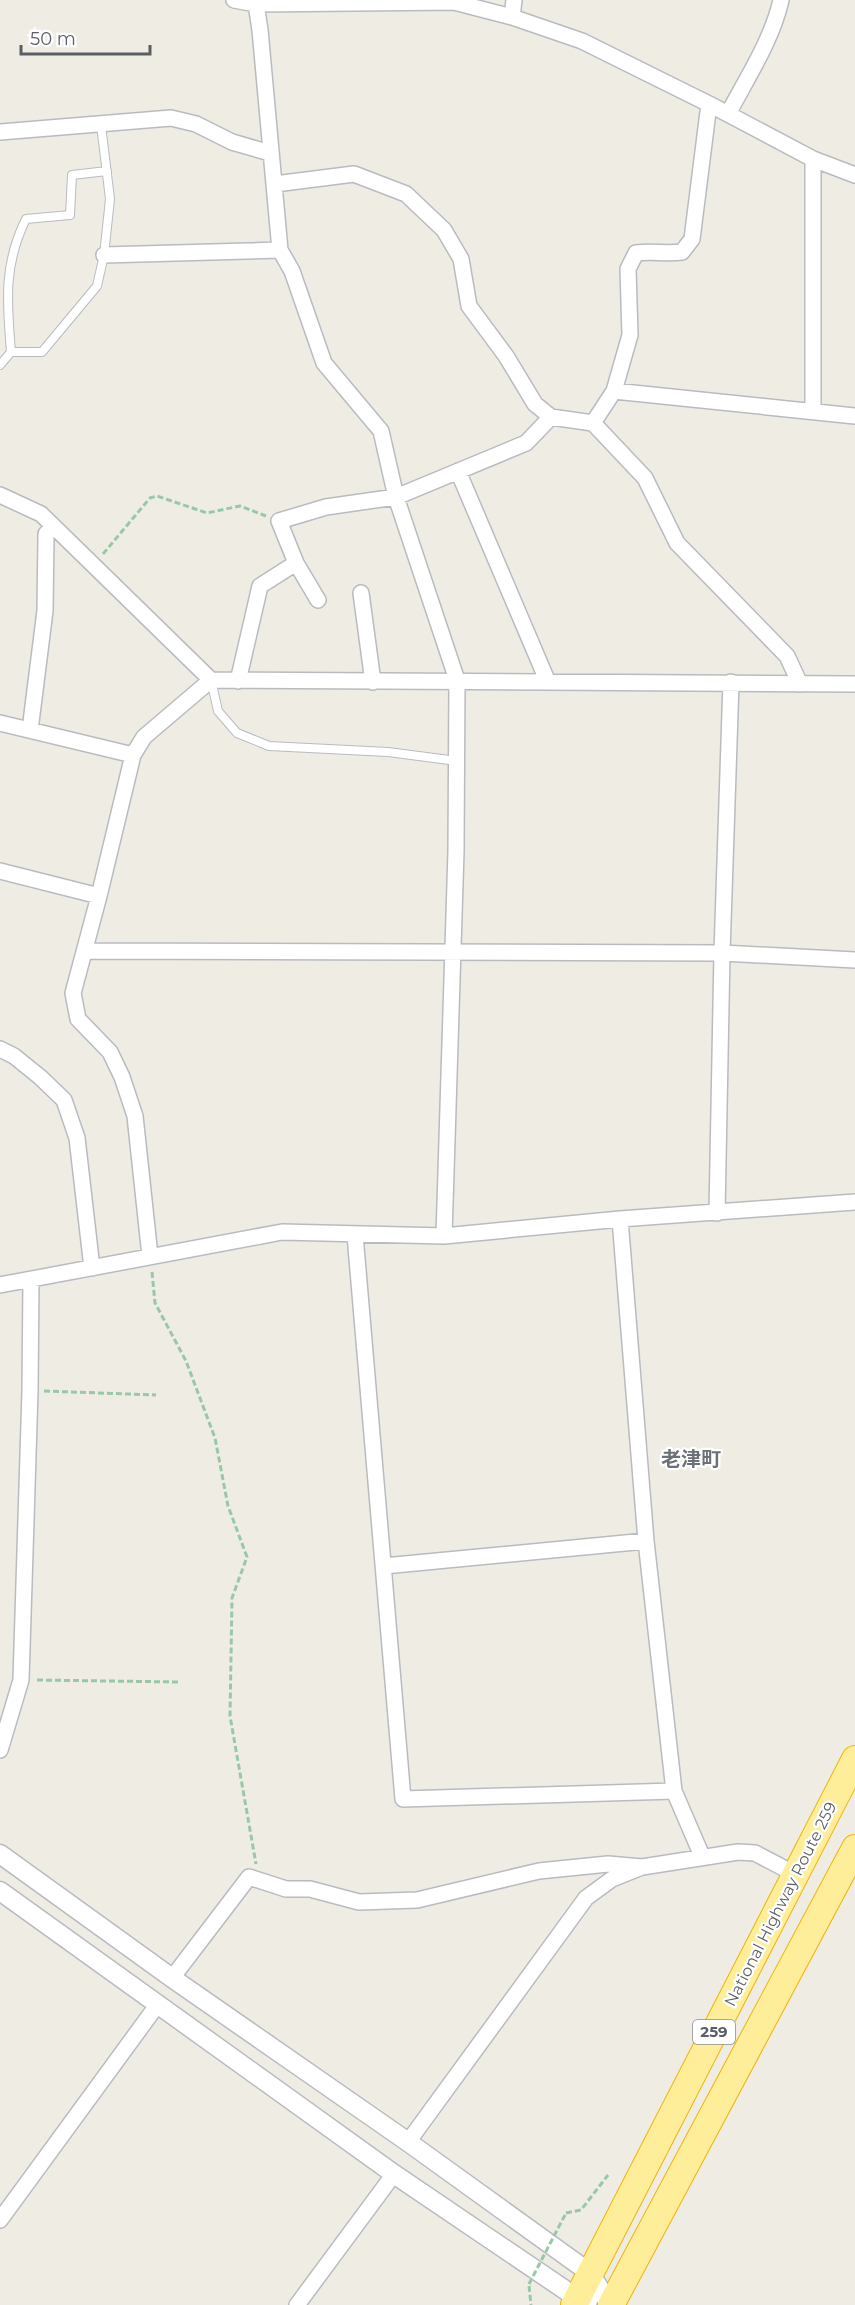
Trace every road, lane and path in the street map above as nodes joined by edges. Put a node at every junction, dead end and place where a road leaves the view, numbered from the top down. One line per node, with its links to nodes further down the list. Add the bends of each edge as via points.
1 (234, 0): 4 (street)
2 (514, 0): 5 (street)
3 (781, 0): 7 (street)
4 (256, 4): 5 (street, via 454,2); 10 (street)
5 (512, 17): 6 (street, via 582,41)
6 (709, 104): 7 (street); 19 (street, via 692,239 682,252 636,253 628,269 630,335)
7 (728, 114): 11 (street)
8 (101, 124): 9 (street); 10 (street, via 171,118); 12 (lane)
9 (0, 132)
10 (270, 153): 14 (street)
11 (813, 159): 13 (street); 20 (street)
12 (107, 171): 16 (lane, via 110,199); 17 (lane, via 72,175 70,215 26,219 15,242 7,296)
13 (855, 175)
14 (275, 184): 15 (street); 22 (street, via 354,174 406,194 444,230 461,259 469,306 535,404)
15 (280, 250): 16 (street); 26 (street, via 292,271 324,363 381,431)
16 (104, 255): 17 (lane, via 97,286 42,352)
17 (11, 352): 18 (lane)
18 (0, 365)
19 (614, 391): 20 (street); 23 (street)
20 (813, 411): 21 (street)
21 (855, 416)
22 (551, 417): 23 (street); 24 (street, via 526,443)
23 (593, 423): 39 (street, via 645,478 677,543 787,656)
24 (458, 471): 26 (street); 34 (street)
25 (0, 495): 28 (street, via 40,514)
26 (396, 497): 27 (street, via 326,507); 36 (street)
27 (279, 521): 29 (street); 30 (path, via 240,506 207,513 157,496 150,498)
28 (53, 526): 30 (street); 42 (street, via 46,534 45,611)
29 (296, 563): 32 (street); 35 (street, via 260,585)
30 (94, 564): 33 (street)
31 (362, 593): 37 (street)
32 (318, 600)
33 (211, 680): 35 (street); 43 (street, via 144,737); 44 (lane, via 218,711 237,733 269,746 388,752)
34 (547, 680): 36 (street); 38 (street)
35 (238, 681): 37 (street)
36 (457, 681): 37 (street); 44 (street)
37 (372, 682)
38 (731, 682): 39 (street); 49 (street)
39 (800, 684): 40 (street)
40 (855, 684)
41 (0, 723): 42 (street)
42 (30, 730): 43 (street)
43 (133, 755): 46 (street)
44 (458, 761): 48 (street)
45 (0, 871): 46 (street)
46 (99, 896): 47 (street)
47 (85, 951): 48 (street); 57 (street, via 73,993 78,1019 110,1052 135,1116)
48 (452, 952): 49 (street); 56 (street)
49 (722, 953): 50 (street); 53 (street)
50 (855, 960)
51 (0, 1049): 58 (street, via 14,1056 64,1100 77,1138)
52 (855, 1202): 53 (street)
53 (717, 1213): 54 (street)
54 (620, 1219): 56 (street); 63 (street)
55 (355, 1235): 56 (street); 57 (street, via 282,1232); 64 (street)
56 (444, 1236)
57 (150, 1256): 58 (street); 75 (path, via 156,1304 186,1362 215,1438 228,1506 247,1557 232,1598 230,1716)
58 (92, 1268): 59 (street)
59 (31, 1280): 60 (street); 61 (street)
60 (0, 1285)
61 (30, 1391): 62 (path); 65 (street)
62 (156, 1395)
63 (646, 1541): 64 (street); 69 (street)
64 (384, 1566): 69 (street, via 403,1798)
65 (21, 1680): 66 (path); 67 (street)
66 (178, 1682)
67 (0, 1750)
68 (855, 1759): 74 (highway, National Highway Route 259 / 259)
69 (674, 1791): 72 (street)
70 (855, 1848): 88 (highway, 259)
71 (0, 1854): 77 (street)
72 (702, 1856): 73 (street); 74 (street, via 755,1853)
73 (642, 1867): 75 (street, via 608,1864 539,1871 417,1900 359,1902); 79 (street, via 612,1879 586,1898)
74 (795, 1874): 83 (highway, National Highway Route 259 / 259)
75 (259, 1880): 77 (street, via 249,1877)
76 (0, 1891): 78 (street)
77 (172, 1978): 79 (street)
78 (158, 2004): 80 (street); 82 (street)
79 (408, 2142): 83 (street)
80 (394, 2174): 84 (street); 85 (street)
81 (608, 2175): 86 (path, bridge, via 580,2210 566,2214 529,2284)
82 (0, 2220)
83 (590, 2273): 84 (highway, National Highway Route 259 / 259); 88 (street)
84 (575, 2301): 87 (street)
85 (297, 2305)
86 (531, 2305)
87 (605, 2305)
88 (610, 2305)

